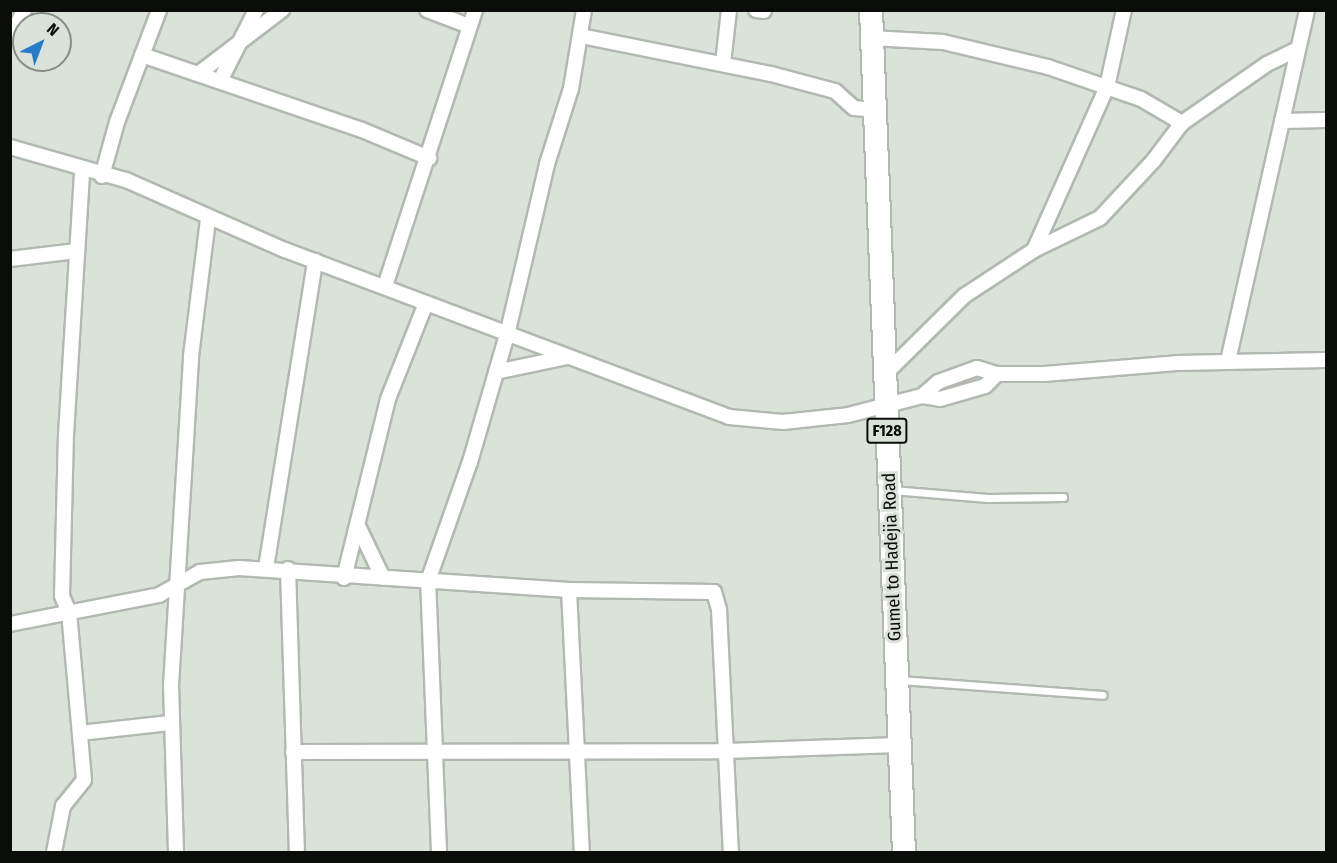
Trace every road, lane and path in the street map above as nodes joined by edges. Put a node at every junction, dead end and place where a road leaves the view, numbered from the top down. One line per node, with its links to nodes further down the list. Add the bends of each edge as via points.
1 (24, 10): 16 (street)
2 (159, 10): 20 (street)
3 (256, 10): 18 (street)
4 (282, 10): 18 (street)
5 (427, 10): 14 (street)
6 (475, 10): 14 (street)
7 (584, 10): 15 (street)
8 (729, 10): 21 (street)
9 (756, 10): 13 (street)
10 (871, 10): 17 (main road, Gumel to Hadejia Road / F128)
11 (1124, 10): 24 (street)
12 (1307, 10): 19 (street)
13 (764, 11)
14 (469, 26): 30 (street)
15 (581, 36): 21 (street); 40 (street)
16 (10, 38)
17 (871, 38): 24 (street, via 917,38 980,48); 25 (main road, Gumel to Hadejia Road / F128)
18 (240, 42): 22 (street); 23 (street)
19 (1298, 49): 27 (street); 28 (street, via 1267,64)
20 (142, 55): 22 (street); 32 (street)
21 (723, 63): 25 (street, via 835,91 854,108)
22 (198, 74): 23 (street)
23 (220, 81): 30 (street, via 362,130)
24 (1107, 87): 28 (street, via 1141,99); 34 (street)
25 (876, 110): 45 (main road, Gumel to Hadejia Road / F128, via 877,223)
26 (1326, 120): 27 (street)
27 (1282, 121): 43 (street)
28 (1182, 123): 34 (street, via 1100,218)
29 (10, 147): 31 (street)
30 (429, 158): 38 (street)
31 (82, 170): 32 (street); 35 (street)
32 (102, 176): 33 (street, via 126,180)
33 (208, 219): 37 (street); 57 (street, via 191,356)
34 (1034, 250): 45 (street, via 964,296)
35 (77, 251): 36 (street); 59 (street, via 62,596)
36 (10, 259)
37 (315, 261): 38 (street); 52 (street)
38 (385, 286): 39 (street)
39 (426, 303): 40 (street); 51 (street, via 388,399)
40 (507, 335): 41 (street); 44 (street)
41 (567, 357): 44 (street); 48 (street, via 729,417 783,422)
42 (1326, 360): 43 (street)
43 (1228, 362): 46 (street)
44 (496, 372): 56 (street, via 470,462)
45 (886, 373): 48 (main road, Gumel to Hadejia Road / F128)
46 (997, 374): 47 (street, via 985,386 940,399); 47 (street, via 977,368 953,374)
47 (922, 396): 48 (street)
48 (886, 408): 49 (main road, Gumel to Hadejia Road / F128)
49 (890, 489): 50 (lane, via 988,498); 61 (main road, Gumel to Hadejia Road / F128)
50 (1063, 496)
51 (359, 528): 54 (street); 55 (street)
52 (266, 568): 53 (street); 57 (street, via 200,572)
53 (288, 569): 54 (street); 68 (street)
54 (344, 578): 55 (street)
55 (383, 579): 56 (street)
56 (428, 581): 58 (street); 69 (street)
57 (177, 585): 59 (street, via 159,594); 63 (street)
58 (569, 590): 66 (street); 67 (street, via 714,592 719,610)
59 (69, 612): 60 (street); 64 (street)
60 (10, 624)
61 (897, 680): 62 (lane); 65 (main road, Gumel to Hadejia Road / F128)
62 (1102, 695)
63 (169, 723): 64 (street); 71 (street)
64 (80, 734): 70 (street, via 84,780 63,807)
65 (899, 745): 67 (street); 76 (main road, Gumel to Hadejia Road / F128)
66 (577, 748): 67 (street); 69 (street); 74 (street)
67 (726, 751): 75 (street)
68 (293, 752): 69 (street); 72 (street)
69 (435, 754): 73 (street)
70 (54, 852)
71 (176, 852)
72 (297, 852)
73 (440, 852)
74 (582, 852)
75 (730, 852)
76 (904, 852)

